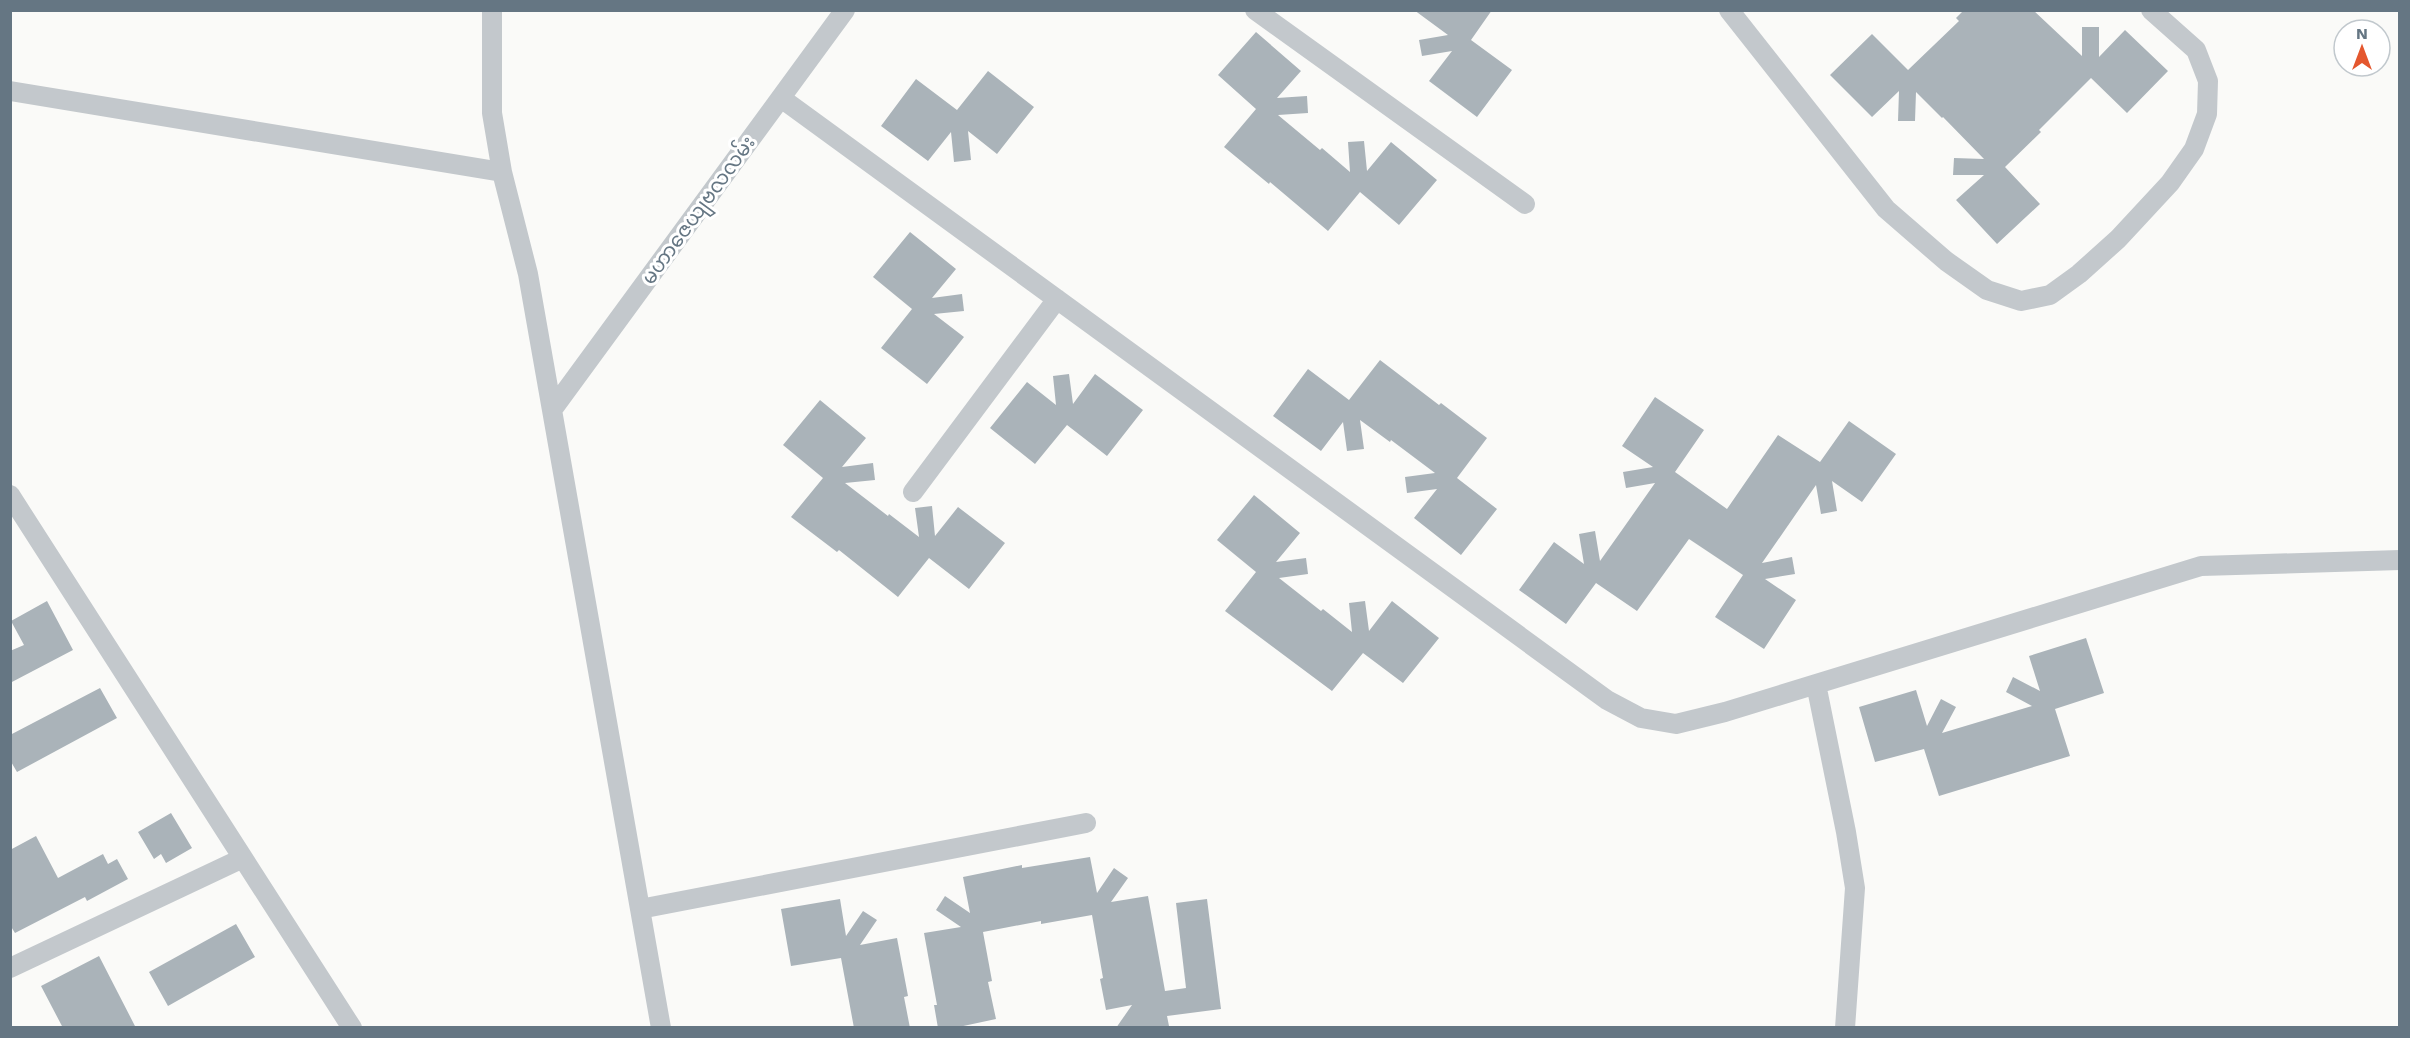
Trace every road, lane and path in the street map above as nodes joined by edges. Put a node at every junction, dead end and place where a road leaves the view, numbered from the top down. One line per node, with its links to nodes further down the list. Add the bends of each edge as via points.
1 (492, 10): 8 (street, via 492,113)
2 (845, 10): 7 (street, မဟာဇေယျဗလလမ်း)
3 (1255, 10): 9 (street)
4 (1729, 10): 5 (street, via 1886,209 1946,261 1987,290 2021,301 2050,296 2079,274 2170,183 2194,149 2206,114 2208,81 2196,50)
5 (2151, 10)
6 (10, 91): 8 (street)
7 (781, 98): 10 (street); 11 (street, မဟာဇေယျဗလလမ်း)
8 (502, 172): 11 (street, via 528,274)
9 (1524, 204)
10 (1057, 299): 12 (street); 15 (street, via 1607,699 1641,718 1676,724)
11 (552, 410): 18 (street)
12 (913, 492)
13 (10, 495): 17 (street)
14 (2400, 560): 15 (street, via 2201,566)
15 (1816, 684): 22 (street, via 1855,888)
16 (1086, 822): 18 (street)
17 (243, 858): 19 (street); 20 (street)
18 (640, 909): 21 (street)
19 (10, 968)
20 (352, 1028)
21 (661, 1028)
22 (1845, 1028)

